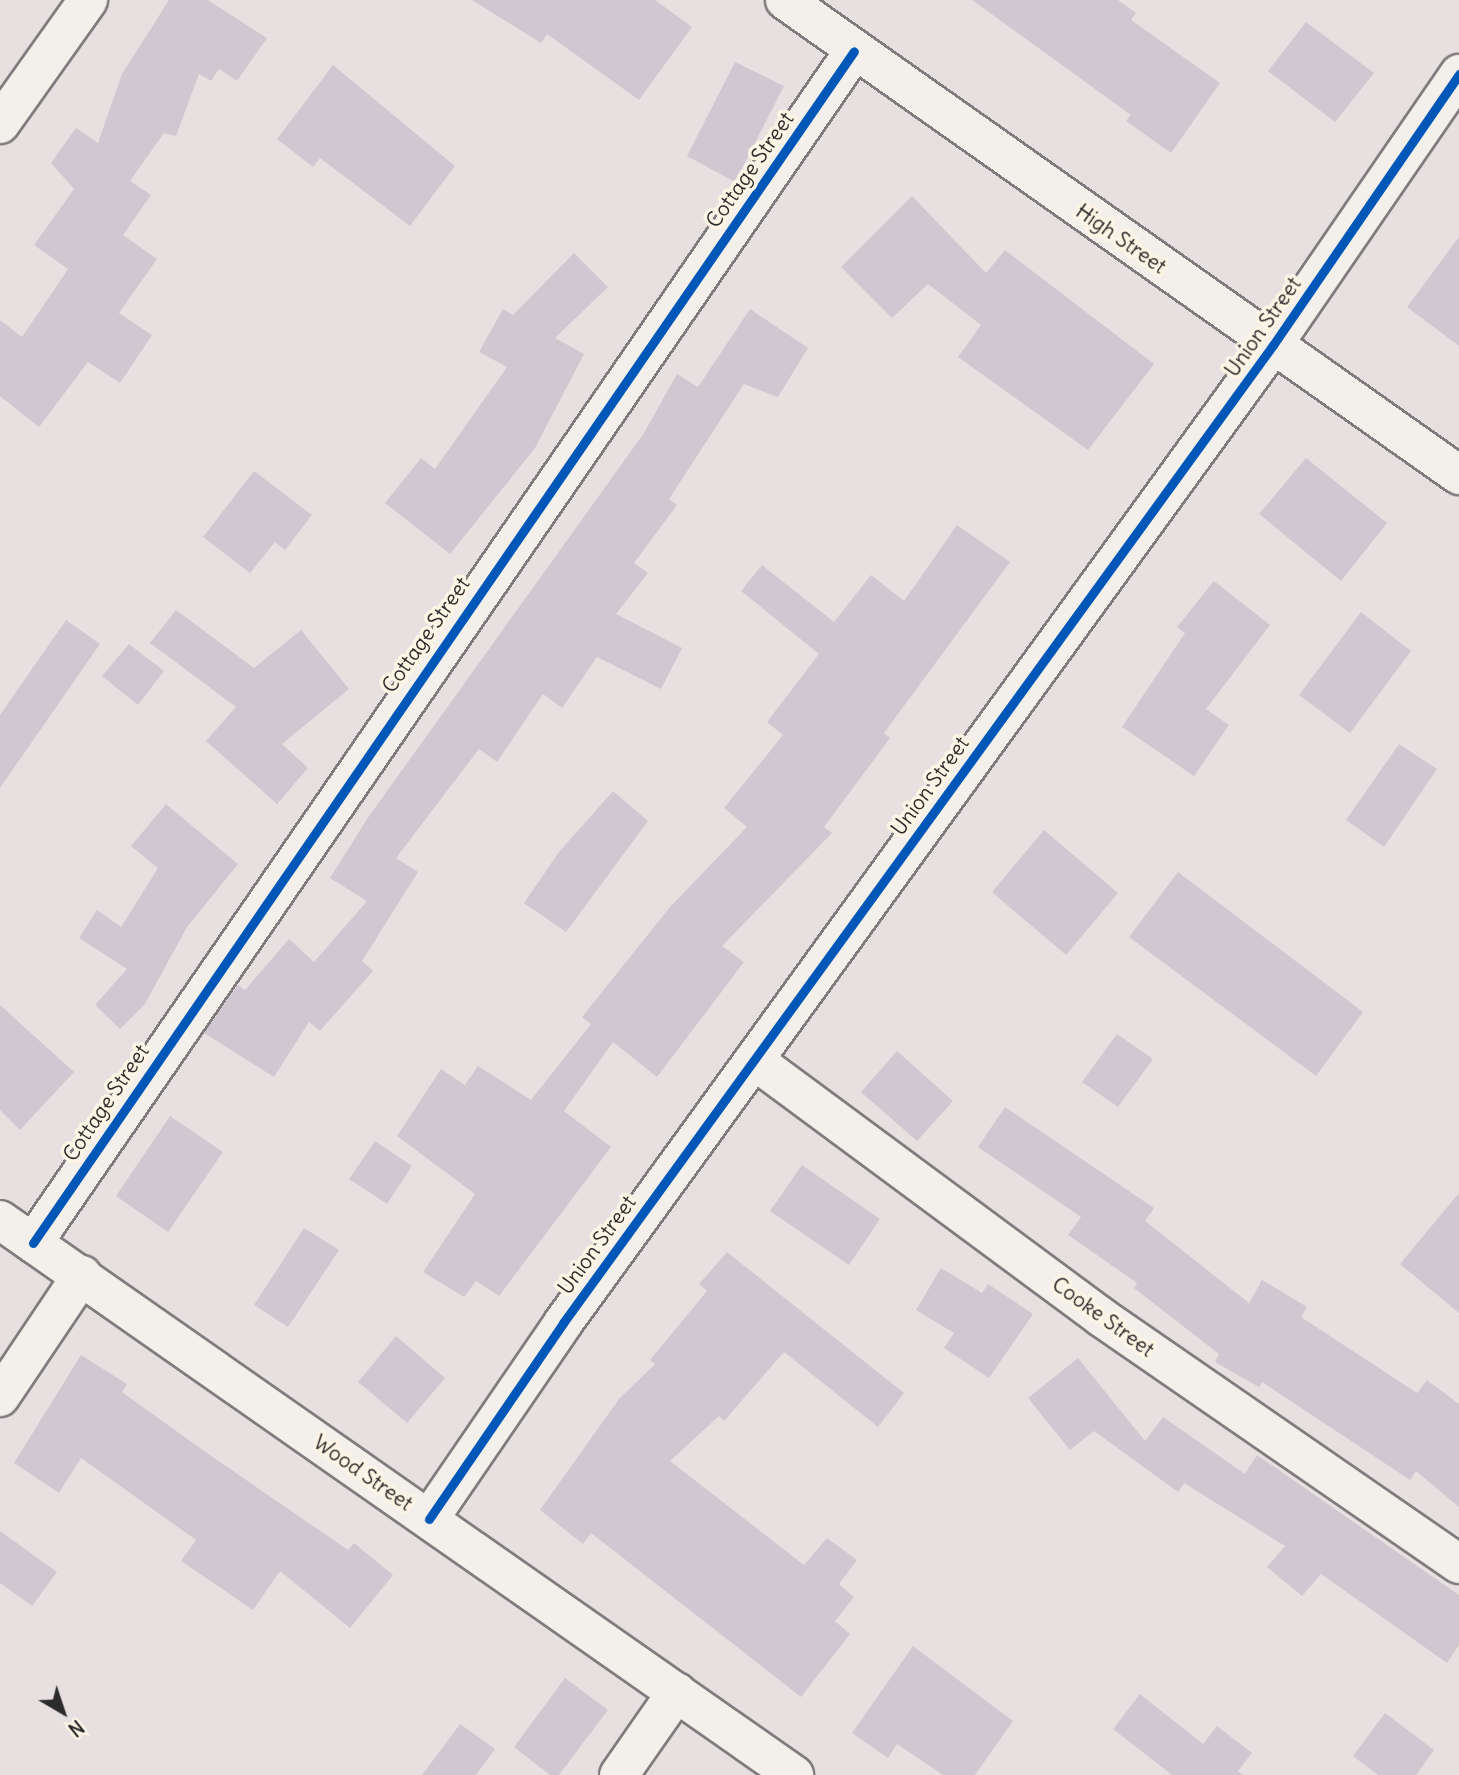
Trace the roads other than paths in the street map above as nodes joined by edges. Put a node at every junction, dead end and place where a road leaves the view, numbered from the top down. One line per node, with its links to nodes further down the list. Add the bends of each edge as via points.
1 (88, 0): 5 (street)
2 (785, 0): 3 (street, High Street)
3 (854, 51): 6 (street, High Street); 10 (street, Cottage Street)
4 (1459, 74): 6 (street, Union Street)
5 (0, 124)
6 (1273, 345): 7 (street, High Street); 8 (street, Union Street)
7 (1459, 475)
8 (754, 1060): 13 (street, Union Street); 14 (street, Cooke Street, via 1101,1317)
9 (0, 1220): 10 (street, Wood Street)
10 (33, 1243): 11 (street, Wood Street)
11 (82, 1275): 12 (street); 13 (street, Wood Street)
12 (0, 1397)
13 (429, 1519): 15 (street, Wood Street)
14 (1459, 1564)
15 (677, 1692): 16 (street); 17 (street, Wood Street)
16 (619, 1775)
17 (794, 1775)

